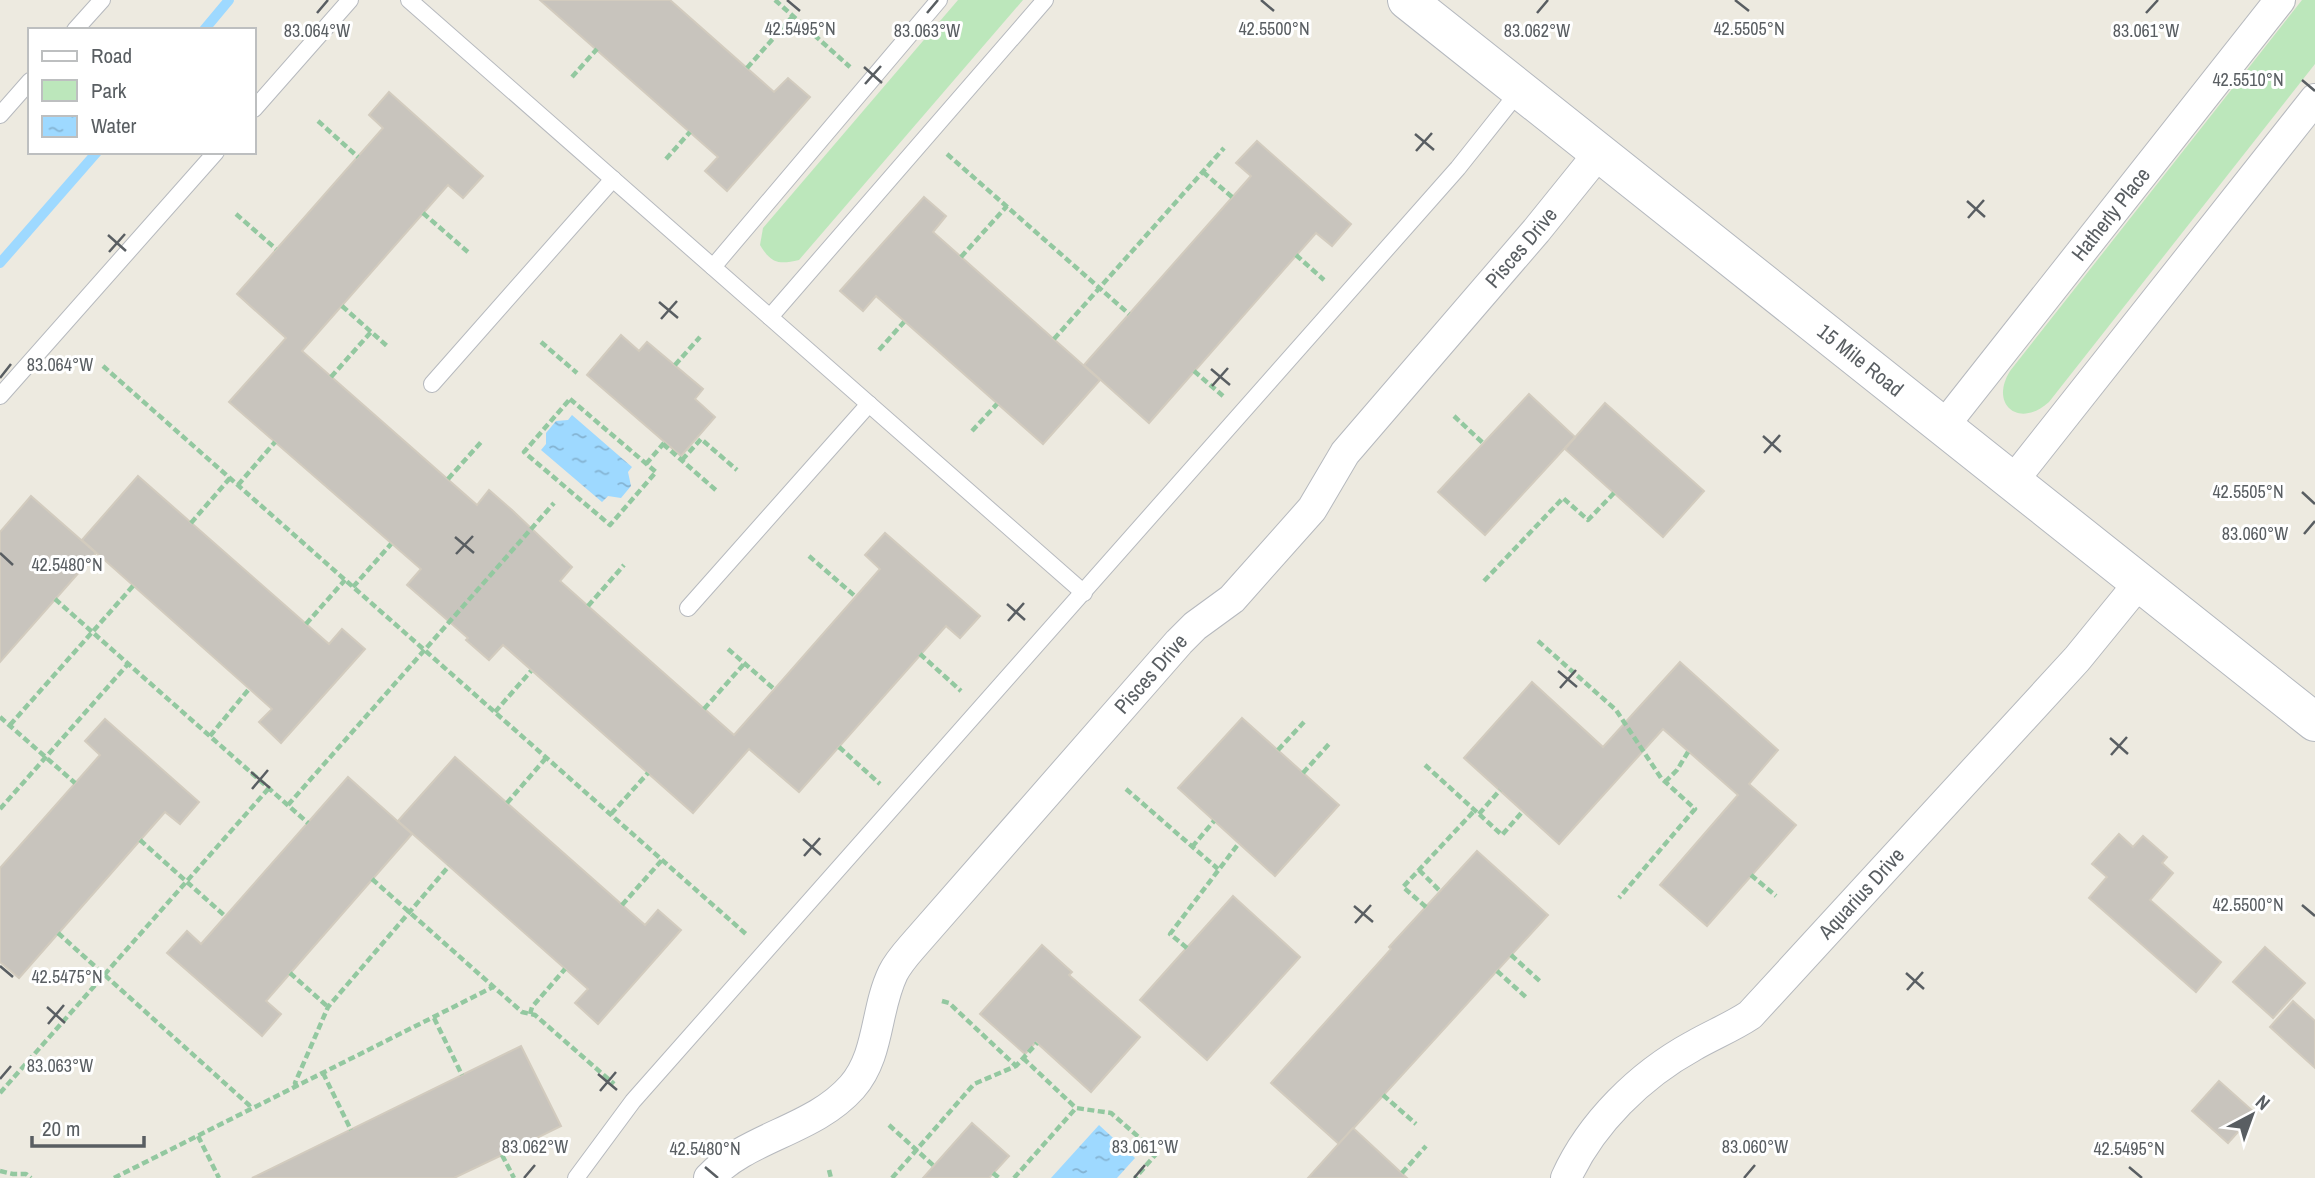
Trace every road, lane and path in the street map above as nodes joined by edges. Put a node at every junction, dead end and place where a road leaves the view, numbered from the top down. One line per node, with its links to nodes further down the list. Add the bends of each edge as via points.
1 (78, 0): 9 (lane)
2 (350, 0): 19 (lane)
3 (409, 0): 30 (lane)
4 (775, 0): 10 (path)
5 (939, 0): 39 (lane)
6 (1045, 0): 44 (lane)
7 (1407, 0): 17 (main road, 15 Mile Road)
8 (2280, 0): 63 (street, Hatherly Place)
9 (96, 6): 11 (lane)
10 (793, 16): 13 (path); 14 (path)
11 (77, 28)
12 (597, 49): 15 (path)
13 (747, 68)
14 (854, 70)
15 (572, 77)
16 (28, 83): 20 (lane)
17 (1520, 90): 25 (main road, 15 Mile Road); 87 (lane, via 1458,168)
18 (2315, 99): 73 (street)
19 (256, 107)
20 (0, 115)
21 (318, 121): 27 (path)
22 (690, 132): 28 (path)
23 (1224, 148): 29 (path)
24 (947, 153): 32 (path)
25 (1599, 153): 63 (main road, 15 Mile Road); 194 (street, Pisces Drive, via 1345,453 1312,509 1232,600 1179,642 912,947 892,975 866,1068 849,1090 804,1121 732,1157)
26 (214, 154): 58 (lane)
27 (358, 157)
28 (666, 159)
29 (1203, 172): 31 (path); 41 (path)
30 (613, 179): 39 (lane); 57 (lane)
31 (1232, 197)
32 (1007, 206): 38 (path); 41 (path)
33 (423, 213): 36 (path)
34 (236, 214): 35 (path)
35 (276, 249)
36 (469, 253)
37 (1296, 255): 40 (path)
38 (961, 257)
39 (713, 267): 44 (lane)
40 (1327, 283)
41 (1100, 288): 43 (path); 48 (path)
42 (342, 306): 46 (path)
43 (1129, 314)
44 (770, 317): 60 (lane)
45 (904, 322): 51 (path)
46 (371, 332): 50 (path); 56 (path)
47 (700, 337): 52 (path)
48 (1054, 339)
49 (541, 342): 55 (path)
50 (387, 346)
51 (879, 350)
52 (676, 365)
53 (103, 366): 71 (path)
54 (1194, 371): 59 (path)
55 (577, 373)
56 (331, 377)
57 (432, 384)
58 (0, 396)
59 (1224, 397)
60 (869, 404): 87 (lane); 91 (lane)
61 (997, 404): 64 (path)
62 (1454, 416): 67 (path)
63 (1942, 427): 73 (main road, 15 Mile Road)
64 (972, 431)
65 (482, 441): 72 (path)
66 (275, 442): 74 (path)
67 (1484, 444)
68 (682, 460): 69 (path, via 664,443); 70 (path, via 701,439); 75 (path)
69 (646, 464): 69 (path, via 656,472 610,525 524,452 570,399)
70 (737, 470)
71 (230, 478): 74 (path); 78 (path)
72 (448, 480)
73 (2012, 482): 84 (main road, 15 Mile Road)
74 (238, 485): 82 (path)
75 (718, 492)
76 (1614, 493): 83 (path, via 1588,520 1563,498)
77 (554, 503): 96 (path)
78 (191, 523)
79 (391, 544): 86 (path)
80 (808, 556): 88 (path)
81 (624, 565): 90 (path)
82 (345, 580): 86 (path); 92 (path)
83 (1484, 581)
84 (2139, 583): 108 (main road, 15 Mile Road); 200 (street, Aquarius Drive, via 2077,659 1750,1015 1662,1065 1625,1097 1602,1121)
85 (133, 586): 93 (path)
86 (353, 587): 96 (path)
87 (1084, 593): 193 (lane, via 633,1101)
88 (856, 597)
89 (55, 599): 93 (path)
90 (588, 606)
91 (688, 608)
92 (306, 624)
93 (93, 632): 98 (path); 109 (path)
94 (1538, 641): 120 (path, via 1616,710)
95 (728, 649): 99 (path)
96 (424, 650): 105 (path); 127 (path)
97 (920, 654): 103 (path)
98 (128, 664): 110 (path); 115 (path)
99 (744, 664): 102 (path); 104 (path)
100 (531, 671): 105 (path)
101 (249, 689): 110 (path)
102 (774, 690)
103 (964, 693)
104 (704, 709)
105 (495, 712): 116 (path)
106 (0, 716): 109 (path)
107 (1304, 722): 113 (path)
108 (2315, 722)
109 (10, 725): 115 (path)
110 (210, 736): 123 (path)
111 (1329, 744): 118 (path)
112 (839, 747): 122 (path)
113 (1278, 750)
114 (1688, 751): 120 (path)
115 (46, 757): 121 (path); 128 (path)
116 (546, 758): 126 (path); 131 (path)
117 (1425, 765): 130 (path)
118 (1303, 772)
119 (648, 773): 131 (path)
120 (1665, 782): 146 (path, via 1695,809)
121 (75, 783)
122 (883, 787)
123 (269, 788): 127 (path); 143 (path)
124 (1126, 789): 136 (path)
125 (1500, 790): 130 (path)
126 (507, 803)
127 (288, 805): 133 (path)
128 (0, 809)
129 (1523, 811): 130 (path, via 1502,835)
130 (1477, 812): 140 (path)
131 (611, 814): 137 (path)
132 (1214, 821): 136 (path)
133 (308, 823)
134 (140, 840): 143 (path)
135 (1239, 843): 139 (path)
136 (1192, 846): 139 (path)
137 (662, 860): 147 (path); 152 (path)
138 (449, 866): 149 (path)
139 (1218, 869): 153 (path, via 1170,934)
140 (1419, 870): 144 (path); 148 (path, via 1404,887)
141 (1752, 875): 145 (path)
142 (372, 879): 149 (path)
143 (186, 881): 150 (path); 158 (path)
144 (1440, 891)
145 (1776, 896)
146 (1619, 898)
147 (622, 905)
148 (1426, 907)
149 (409, 912): 160 (path); 163 (path)
150 (225, 916)
151 (58, 933): 158 (path)
152 (751, 939)
153 (1187, 948)
154 (1511, 955): 159 (path)
155 (565, 969): 164 (path, via 531,1007)
156 (1497, 971): 161 (path)
157 (290, 973): 163 (path)
158 (104, 975): 173 (path); 176 (path)
159 (1542, 983)
160 (493, 987): 164 (path); 165 (path)
161 (1528, 999)
162 (942, 1000): 168 (path)
163 (328, 1007): 171 (path)
164 (530, 1014): 172 (path)
165 (434, 1018): 169 (path); 170 (path)
166 (1037, 1043): 167 (path)
167 (1023, 1058): 168 (path); 175 (path)
168 (1016, 1066): 182 (path, via 974,1084)
169 (323, 1073): 171 (path); 179 (path)
170 (462, 1075)
171 (297, 1087): 176 (path)
172 (620, 1089)
173 (0, 1093)
174 (1383, 1095): 177 (path)
175 (1076, 1108): 198 (path); 199 (path, via 1111,1113 1157,1153)
176 (251, 1110): 180 (path)
177 (1416, 1124)
178 (889, 1125): 182 (path)
179 (351, 1130)
180 (198, 1136): 190 (path); 191 (path)
181 (1426, 1146): 188 (path)
182 (916, 1150): 184 (path); 196 (path)
183 (502, 1155): 192 (path)
184 (934, 1166)
185 (829, 1170): 195 (path)
186 (0, 1171): 189 (path)
187 (993, 1173): 197 (path)
188 (1402, 1173)
189 (31, 1178)
190 (114, 1178)
191 (219, 1178)
192 (514, 1178)
193 (576, 1178)
194 (709, 1178)
195 (831, 1178)
196 (892, 1178)
197 (999, 1178)
198 (1014, 1178)
199 (1135, 1178)
200 (1566, 1178)

